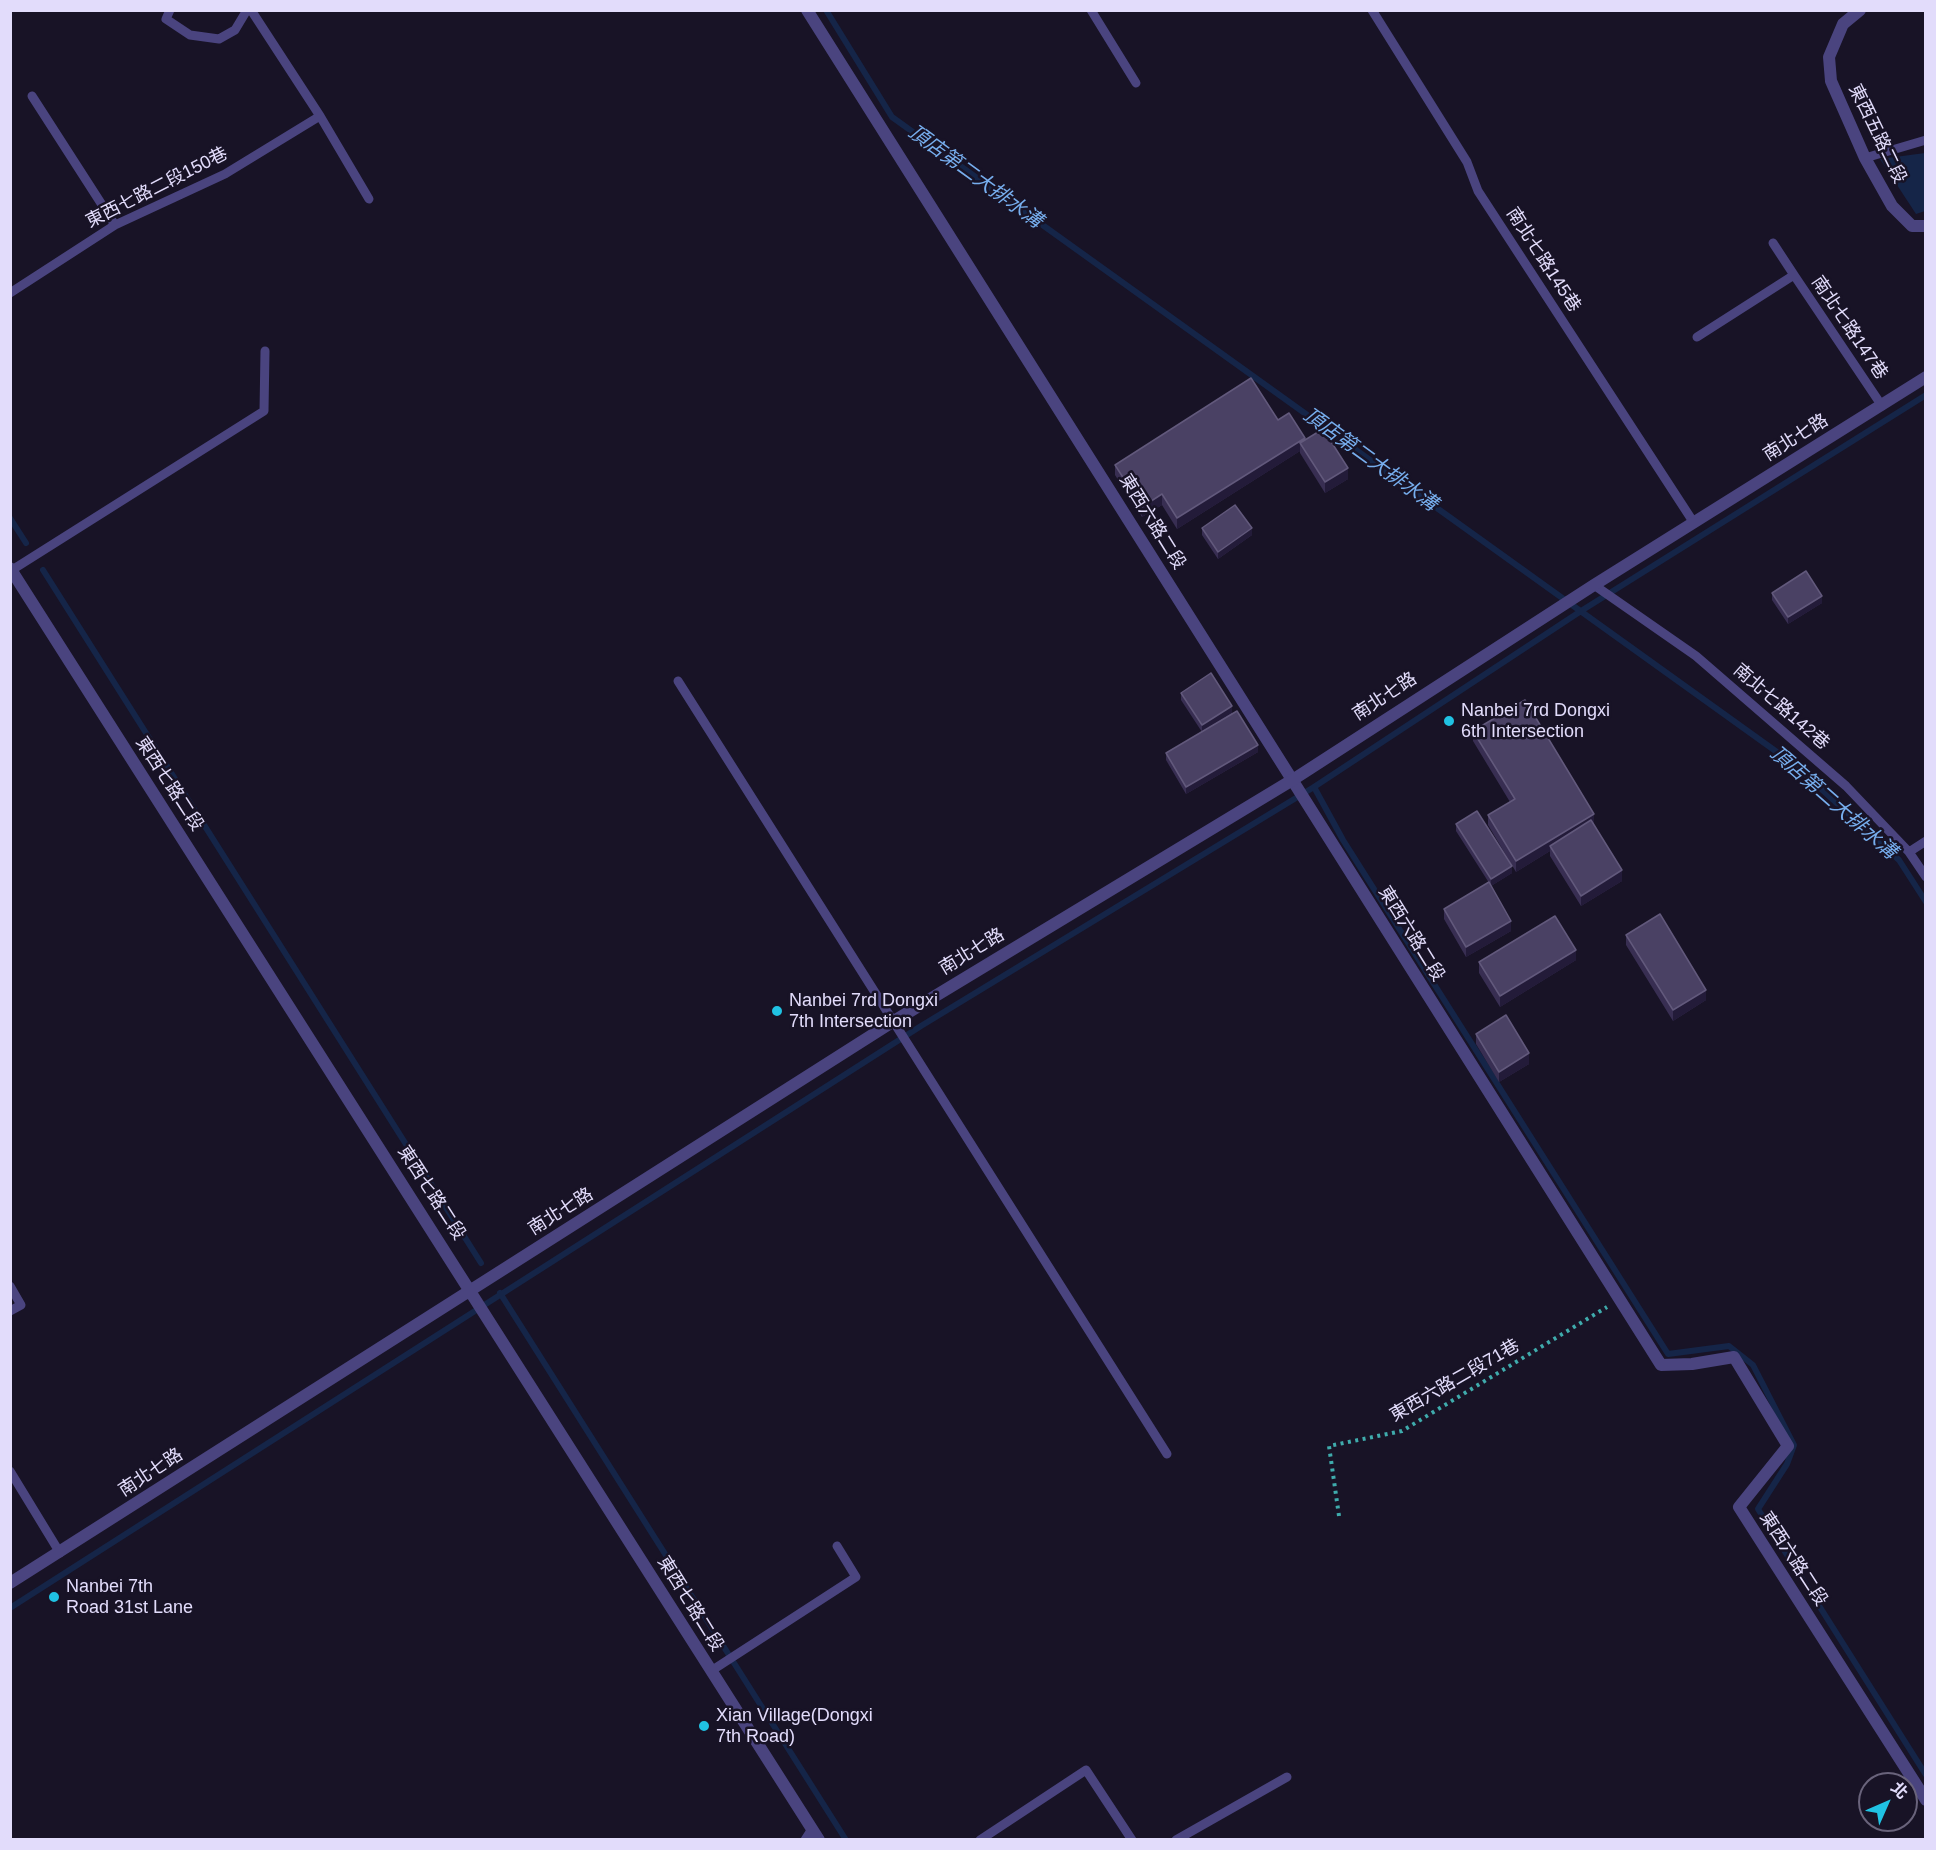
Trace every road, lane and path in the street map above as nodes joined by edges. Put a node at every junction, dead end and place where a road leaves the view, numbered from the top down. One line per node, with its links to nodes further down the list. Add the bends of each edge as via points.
1 (247, 10): 7 (lane, via 235,30 219,39 190,35)
2 (251, 10): 10 (lane)
3 (807, 10): 27 (street, 東西六路二段)
4 (1091, 10): 8 (lane)
5 (1372, 10): 23 (lane, 南北七路145巷, via 1467,162 1478,191)
6 (1860, 10): 12 (street, 東西五路二段, via 1843,24 1829,57 1831,81)
7 (168, 15)
8 (1136, 83)
9 (32, 96): 14 (lane)
10 (320, 116): 13 (lane); 14 (lane, 東西七路二段150巷, via 225,174)
11 (1926, 140): 12 (lane)
12 (1864, 158): 15 (street, 東西五路二段, via 1892,206 1912,226)
13 (369, 199)
14 (115, 225): 18 (lane, 東西七路二段150巷)
15 (1926, 226)
16 (1773, 243): 17 (lane)
17 (1794, 275): 19 (lane, 南北七路147巷); 22 (lane, 南北七路147巷)
18 (10, 293)
19 (1697, 337)
20 (265, 351): 24 (lane, via 264,411)
21 (1926, 377): 22 (street, 南北七路)
22 (1882, 406): 23 (street, 南北七路)
23 (1694, 523): 25 (street, 南北七路)
24 (11, 569): 33 (street, 東西七路二段)
25 (1594, 585): 27 (street, 南北七路); 29 (lane, 南北七路142巷, via 1696,656 1846,786)
26 (678, 681): 31 (lane)
27 (1294, 779): 31 (street, 南北七路); 34 (street, 東西六路二段)
28 (1926, 841): 29 (lane)
29 (1909, 852): 30 (lane, 南北七路142巷)
30 (1926, 877)
31 (894, 1021): 33 (street, 南北七路); 36 (lane)
32 (10, 1286): 35 (lane, via 21,1305)
33 (471, 1290): 40 (street, 南北七路); 42 (street, 東西七路二段)
34 (1618, 1300): 38 (path, 東西六路二段71巷, via 1402,1431 1329,1446); 44 (street, 東西六路二段, via 1661,1365 1734,1357 1788,1446 1739,1507)
35 (10, 1311)
36 (1167, 1454)
37 (10, 1471): 40 (lane)
38 (1339, 1516)
39 (837, 1546): 42 (lane, via 856,1577)
40 (60, 1553): 41 (street, 南北七路)
41 (10, 1583)
42 (711, 1671): 45 (street, 東西七路二段)
43 (1287, 1777): 48 (lane)
44 (1926, 1800)
45 (812, 1836)
46 (980, 1839): 47 (lane, via 1086,1770)
47 (1132, 1839)
48 (1176, 1839)

